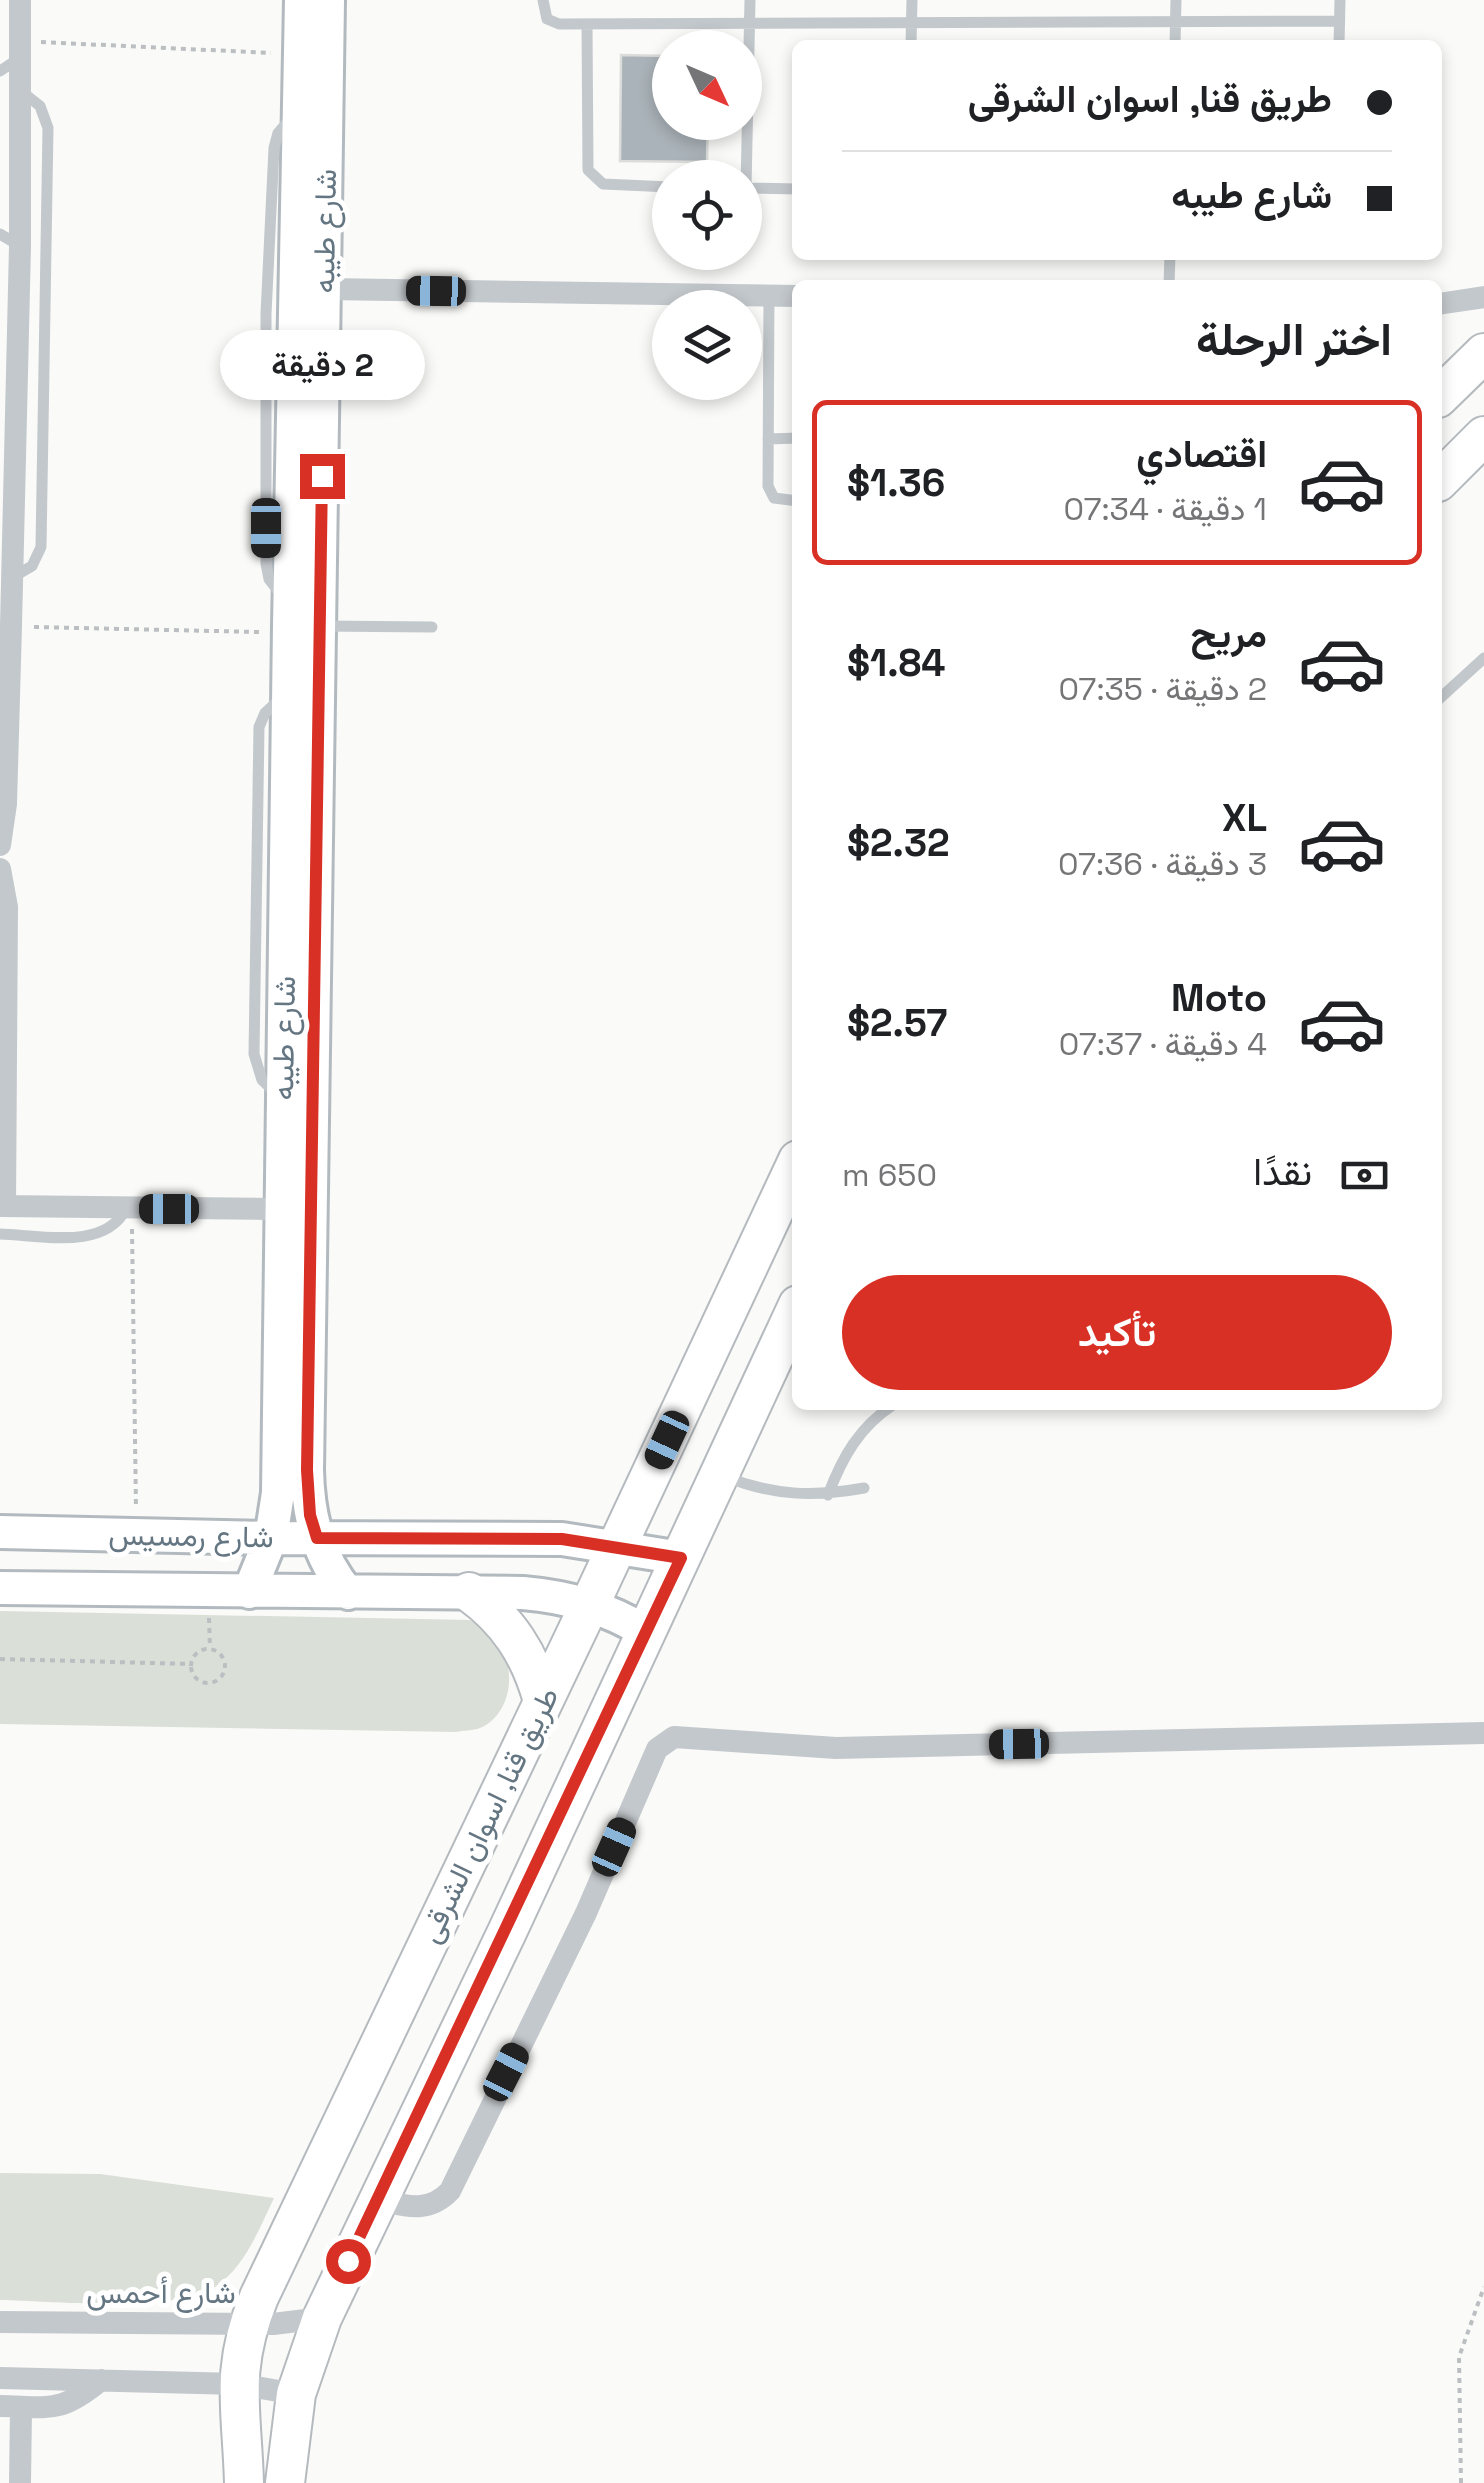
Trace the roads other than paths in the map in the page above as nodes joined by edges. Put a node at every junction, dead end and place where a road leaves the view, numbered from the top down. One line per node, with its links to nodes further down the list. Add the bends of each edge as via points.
1 (20, 0): 17 (street)
2 (301, 0): 40 (main road, شارع طيبه)
3 (328, 0): 25 (main road, شارع طيبه)
4 (543, 0): 12 (lane, via 552,23)
5 (750, 0): 13 (lane)
6 (912, 0): 11 (lane)
7 (1176, 0): 10 (lane)
8 (1340, 0): 9 (lane)
9 (1339, 21): 10 (lane); 16 (lane)
10 (1176, 22): 11 (lane); 15 (lane)
11 (912, 23): 13 (lane); 14 (lane)
12 (587, 24): 13 (lane); 21 (lane, via 588,170 603,184)
13 (750, 24): 20 (lane)
14 (911, 40)
15 (1175, 40)
16 (1339, 40)
17 (21, 49): 18 (lane); 19 (street)
18 (0, 71)
19 (21, 91): 24 (street); 39 (lane, via 40,106 48,128 42,547 32,566)
20 (746, 160)
21 (652, 185)
22 (762, 188): 23 (lane)
23 (792, 189)
24 (10, 240): 31 (street)
25 (325, 290): 26 (street); 40 (main road, شارع طيبه)
26 (769, 296): 27 (street); 35 (lane)
27 (792, 296)
28 (1484, 297): 29 (street)
29 (1442, 303)
30 (1484, 353): 32 (main road)
31 (8, 388): 38 (street)
32 (1442, 394)
33 (1484, 436): 36 (main road)
34 (792, 438): 35 (lane)
35 (768, 439): 37 (lane, via 770,492)
36 (1442, 478)
37 (792, 501)
38 (7, 527): 39 (street)
39 (12, 578): 44 (street)
40 (297, 622): 41 (lane); 49 (main road, شارع طيبه, via 289,694); 58 (main road, شارع طيبه, via 307,1470)
41 (432, 627)
42 (1484, 658): 43 (lane)
43 (1442, 696)
44 (0, 843)
45 (0, 870): 47 (street, via 7,906)
46 (792, 1173): 59 (main road, طريق قنا, اسوان الشرقى)
47 (3, 1206): 48 (street)
48 (129, 1209): 49 (street); 50 (lane, via 96,1235)
49 (281, 1210): 57 (main road, شارع طيبه, via 278,1493)
50 (0, 1234)
51 (792, 1319): 53 (main road, طريق قنا, اسوان الشرقى)
52 (887, 1410): 55 (lane, via 858,1436)
53 (720, 1474): 55 (lane, via 772,1492); 60 (main road, طريق قنا, اسوان الشرقى)
54 (864, 1488): 55 (lane)
55 (828, 1494)
56 (0, 1532): 57 (main road, شارع رمسيس)
57 (271, 1538): 58 (main road, شارع رمسيس); 62 (main road, شارع طيبه)
58 (317, 1538): 59 (main road, شارع رمسيس, via 526,1538); 63 (main road, شارع طيبه)
59 (618, 1546): 60 (main road, شارع رمسيس); 65 (main road, طريق قنا, اسوان الشرقى)
60 (681, 1558): 66 (main road, طريق قنا, اسوان الشرقى)
61 (0, 1588): 62 (main road, شارع رمسيس)
62 (250, 1592): 63 (main road, شارع رمسيس)
63 (348, 1592): 64 (main road, شارع رمسيس)
64 (468, 1592): 65 (main road, شارع رمسيس); 67 (main road, via 517,1639)
65 (590, 1604): 66 (main road, شارع رمسيس); 67 (main road, طريق قنا, اسوان الشرقى)
66 (646, 1632): 69 (main road, طريق قنا, اسوان الشرقى)
67 (543, 1701): 72 (main road, طريق قنا, اسوان الشرقى)
68 (1484, 1733): 69 (street, via 836,1748 674,1737 657,1749 586,1913 450,2191 416,2208)
69 (378, 2200): 70 (main road, طريق قنا, اسوان الشرقى)
70 (322, 2318): 72 (street, شارع أحمس); 76 (main road, طريق قنا, اسوان الشرقى)
71 (0, 2322): 72 (street, شارع أحمس)
72 (248, 2324): 75 (main road, طريق قنا, اسوان الشرقى)
73 (0, 2378): 74 (street)
74 (101, 2380): 75 (street); 77 (street, via 70,2404)
75 (238, 2384): 76 (street); 79 (main road, طريق قنا, اسوان الشرقى)
76 (296, 2394): 80 (main road, طريق قنا, اسوان الشرقى)
77 (10, 2406): 78 (street)
78 (20, 2483)
79 (244, 2483)
80 (285, 2483)

